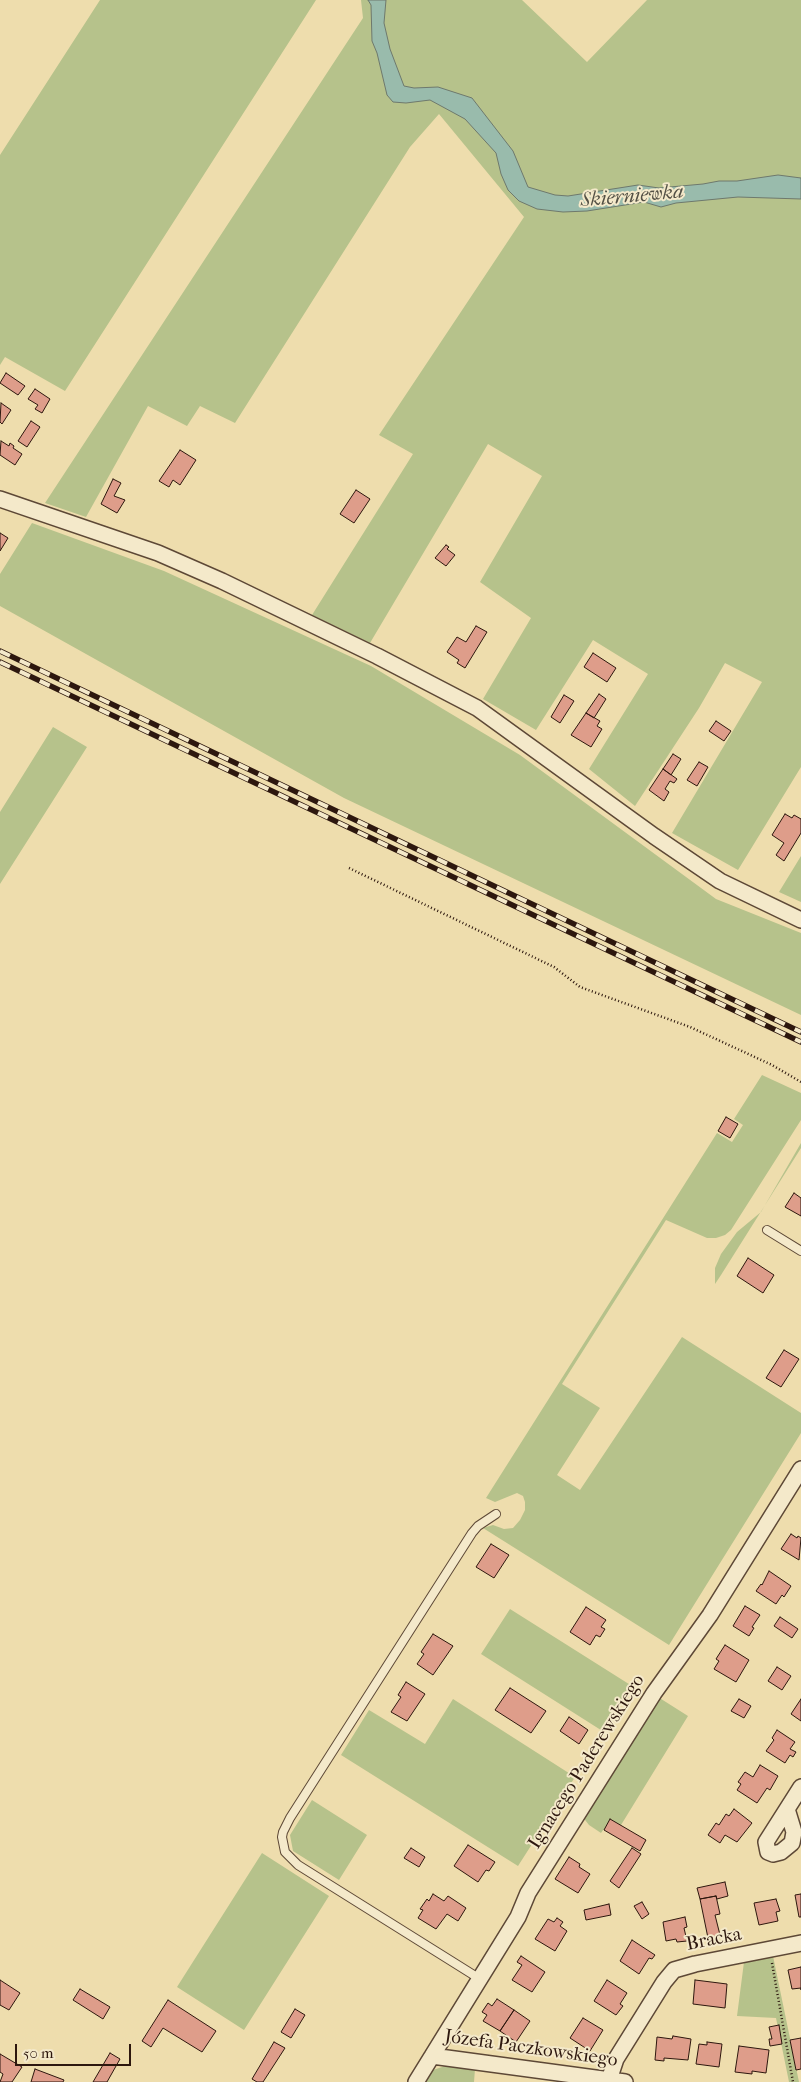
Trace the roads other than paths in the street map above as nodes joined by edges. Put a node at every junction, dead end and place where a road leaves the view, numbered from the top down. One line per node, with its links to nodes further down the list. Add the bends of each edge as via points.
1 (0, 499): 2 (street, via 158,553 213,577 477,708 720,881)
2 (801, 920)
3 (767, 1230): 4 (lane)
4 (801, 1251)
5 (801, 1469): 10 (street, Ignacego Paderewskiego, via 710,1615 654,1693 533,1885 518,1917)
6 (496, 1514): 10 (lane, via 472,1533 290,1818 282,1837 286,1852 298,1865)
7 (801, 1787): 8 (street)
8 (788, 1809)
9 (801, 1943): 12 (street, Bracka, via 695,1964 672,1972 616,2059)
10 (480, 1979): 11 (street, Ignacego Paderewskiego)
11 (432, 2056): 12 (street, Józefa Paczkowskiego); 13 (street, Ignacego Paderewskiego)
12 (609, 2080): 14 (street, Józefa Paczkowskiego)
13 (416, 2082)
14 (625, 2082)

